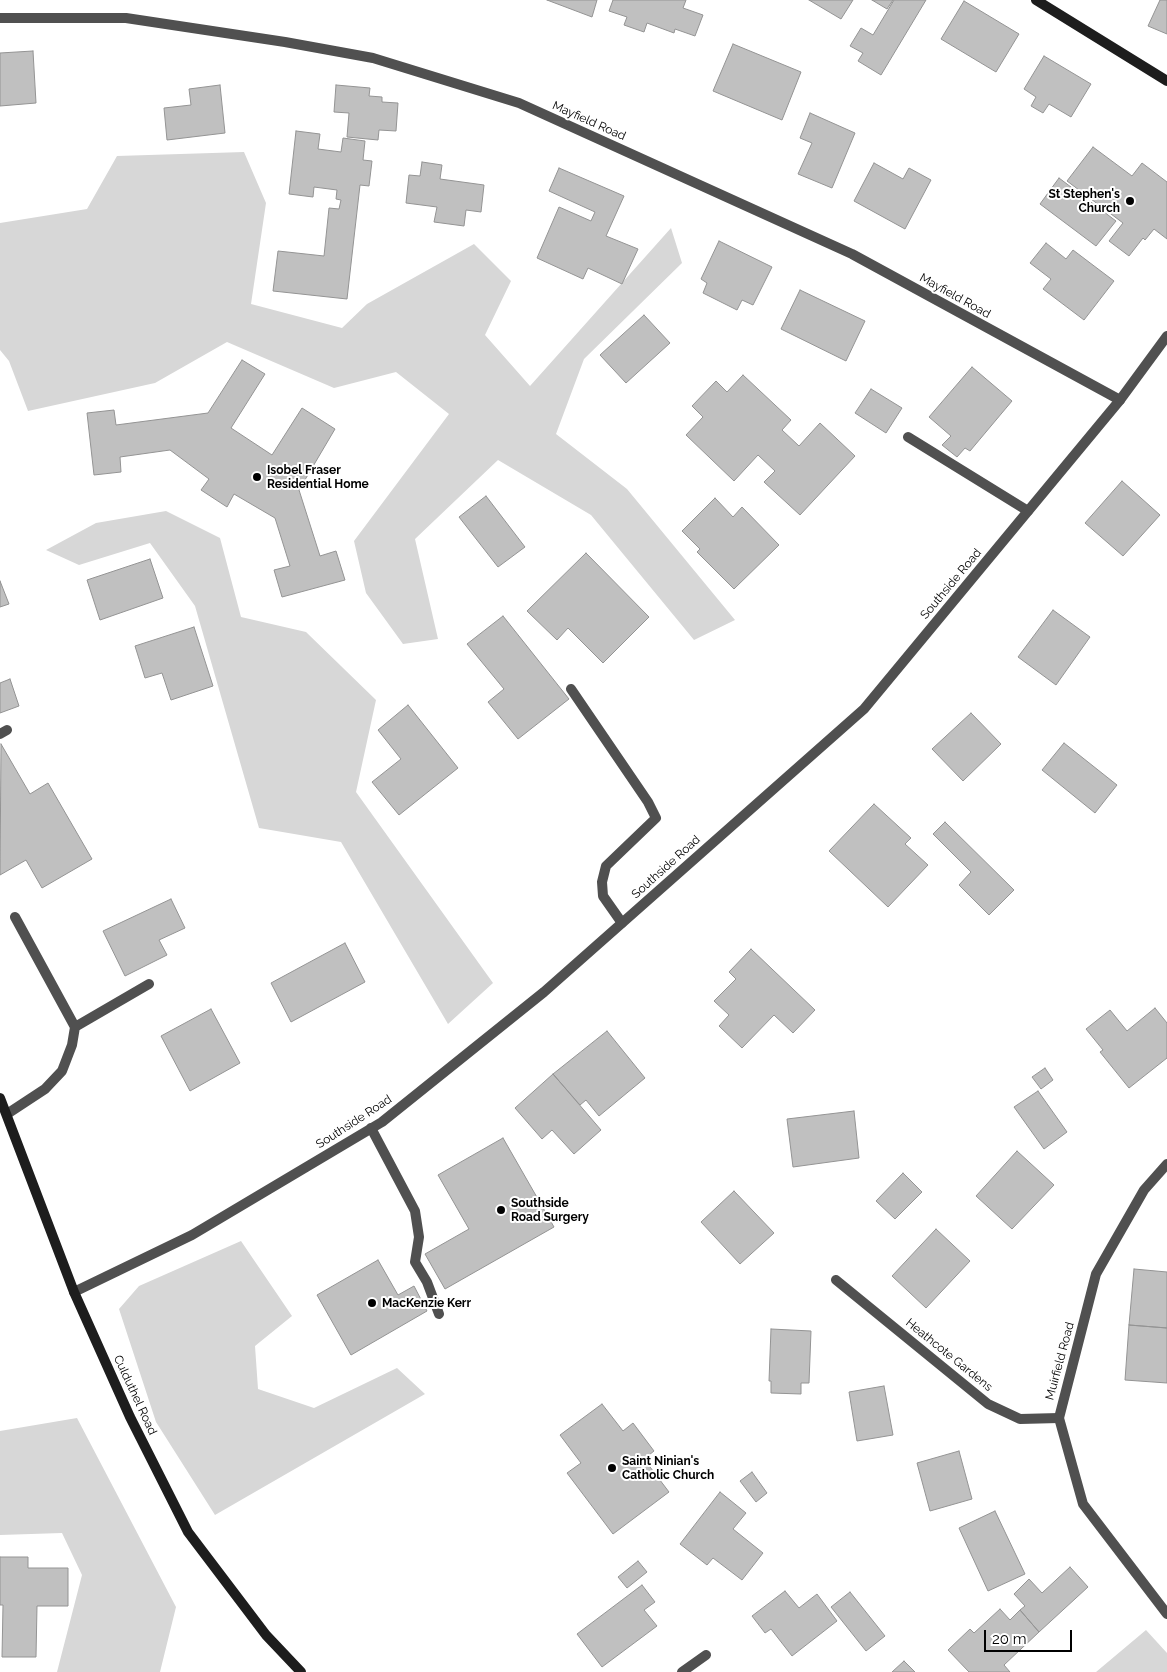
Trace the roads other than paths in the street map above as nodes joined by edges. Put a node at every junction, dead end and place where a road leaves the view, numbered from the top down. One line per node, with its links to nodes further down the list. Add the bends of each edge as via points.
1 (1036, 0): 3 (main road)
2 (0, 18): 5 (street, Mayfield Road, via 126,18 285,42 373,58 518,103 852,254)
3 (1167, 80)
4 (1167, 336): 5 (street, Southside Road)
5 (1120, 400): 7 (street, Southside Road)
6 (908, 437): 7 (street)
7 (1028, 511): 10 (street, Southside Road, via 864,709)
8 (571, 688): 10 (street, via 656,818 606,866 603,896)
9 (15, 917): 12 (street)
10 (622, 924): 15 (street, Southside Road, via 544,992)
11 (150, 984): 12 (street)
12 (75, 1027): 14 (street, via 62,1071 44,1089)
13 (0, 1098): 14 (main road, Culduthel Road)
14 (7, 1114): 18 (main road, Culduthel Road)
15 (371, 1128): 18 (street, Southside Road, via 192,1235); 19 (street, via 415,1211 418,1237 415,1262 427,1282)
16 (1167, 1164): 20 (street, Muirfield Road, via 1144,1190 1096,1274)
17 (836, 1280): 20 (street, Heathcote Gardens, via 988,1404 1020,1419)
18 (74, 1292): 23 (main road, Culduthel Road, via 130,1417 188,1532 266,1635)
19 (439, 1314)
20 (1058, 1418): 21 (street, Muirfield Road, via 1083,1504)
21 (1167, 1614)
22 (706, 1655): 24 (street)
23 (301, 1672)
24 (682, 1672)

